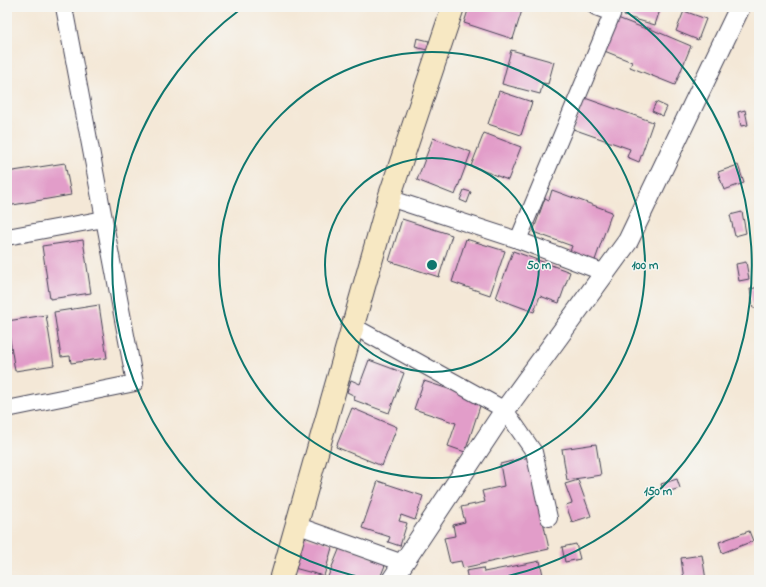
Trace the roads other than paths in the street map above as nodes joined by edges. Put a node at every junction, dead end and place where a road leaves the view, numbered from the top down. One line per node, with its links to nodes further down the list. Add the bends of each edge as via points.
1 (64, 7): 7 (street)
2 (453, 7): 6 (main road)
3 (596, 7): 5 (street)
4 (740, 7): 10 (street, via 628,241)
5 (613, 10): 9 (street)
6 (389, 198): 9 (street); 11 (main road)
7 (104, 219): 8 (street); 12 (street, via 135,383)
8 (7, 237)
9 (518, 240): 10 (street)
10 (605, 273): 13 (street)
11 (353, 326): 13 (street); 15 (main road)
12 (7, 409)
13 (505, 410): 14 (street, via 534,452); 16 (street)
14 (549, 518)
15 (296, 525): 16 (street); 17 (main road)
16 (404, 563): 18 (street)
17 (281, 580)
18 (392, 580)

